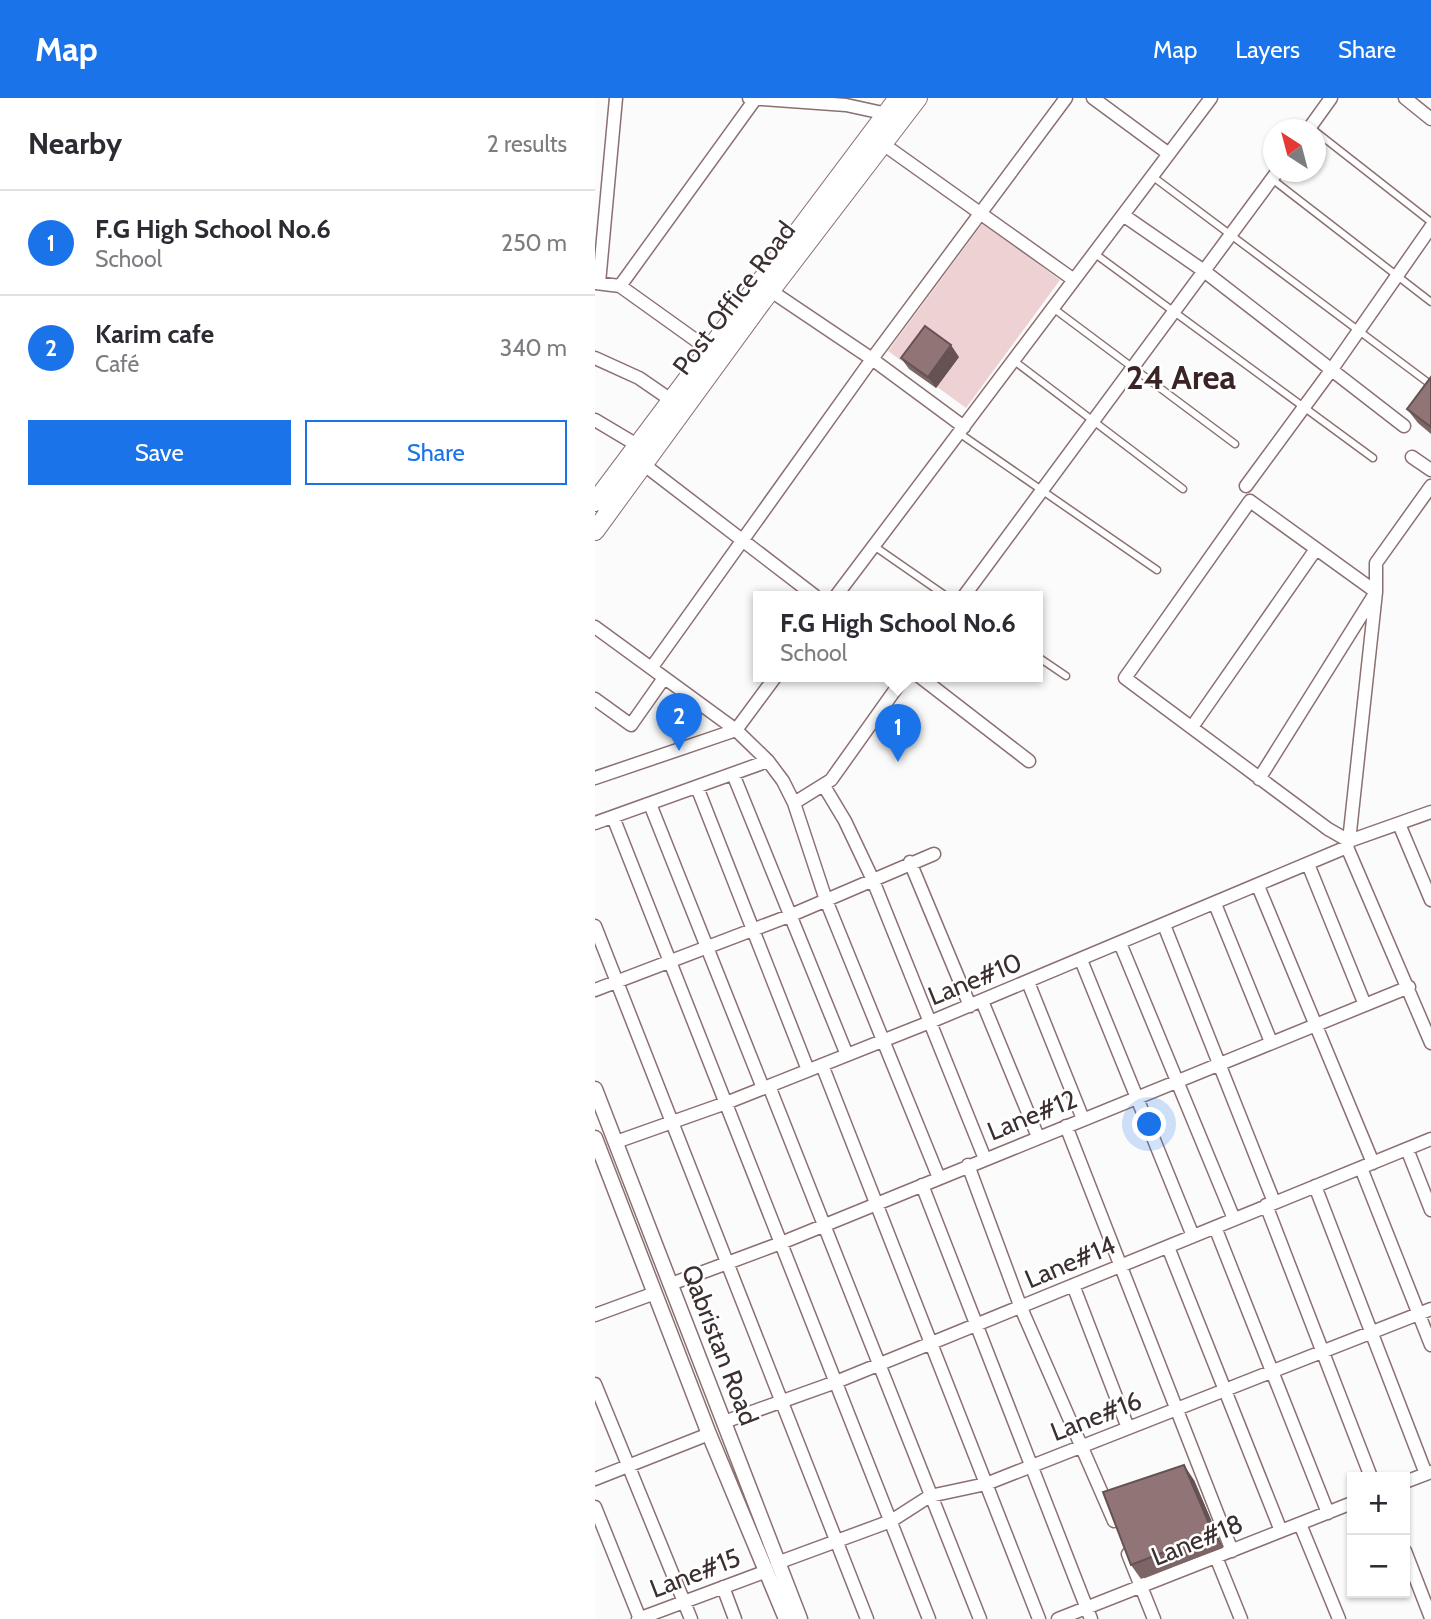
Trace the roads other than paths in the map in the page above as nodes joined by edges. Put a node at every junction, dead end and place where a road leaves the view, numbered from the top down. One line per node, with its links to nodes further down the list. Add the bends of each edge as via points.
1 (616, 98): 28 (street)
2 (749, 98): 3 (street)
3 (756, 98): 10 (street); 29 (street)
4 (918, 98): 11 (main road, Post Office Road)
5 (1066, 98): 20 (street)
6 (1093, 98): 16 (street)
7 (1211, 98): 16 (street)
8 (1331, 98): 12 (street)
9 (1405, 98): 13 (street)
10 (846, 101): 11 (street)
11 (896, 111): 15 (main road, Post Office Road); 30 (main road, Post Office Road)
12 (1318, 119)
13 (1431, 119)
14 (1326, 140): 22 (lane)
15 (883, 144): 20 (street); 30 (main road, Post Office Road)
16 (1169, 154): 17 (street)
17 (1152, 176): 21 (street); 23 (lane)
18 (1269, 182): 23 (street)
19 (1283, 182): 26 (lane)
20 (979, 214): 27 (street); 37 (street)
21 (1123, 215): 24 (street); 25 (street)
22 (1431, 225): 26 (street)
23 (1231, 234): 25 (street); 34 (lane)
24 (1094, 253): 27 (street); 33 (lane)
25 (1204, 271): 33 (street); 40 (street)
26 (1396, 274): 31 (lane); 34 (street)
27 (1074, 280): 32 (street)
28 (597, 283): 29 (street)
29 (620, 286): 35 (street)
30 (761, 296): 35 (main road, Post Office Road); 37 (street); 52 (main road, Post Office Road)
31 (1431, 302)
32 (1053, 308): 38 (street); 39 (lane)
33 (1174, 312): 39 (street); 43 (lane)
34 (1358, 328): 40 (street); 41 (lane)
35 (708, 349): 42 (main road, Post Office Road)
36 (595, 358): 42 (street, via 639,378)
37 (872, 359): 47 (street); 60 (street)
38 (1013, 360): 44 (lane); 47 (street)
39 (1134, 366): 44 (street); 48 (lane)
40 (1332, 369): 43 (street); 46 (street)
41 (1430, 384)
42 (671, 400): 49 (main road, Post Office Road)
43 (1304, 407): 51 (lane); 54 (street)
44 (1093, 421): 56 (street); 57 (lane)
45 (597, 424): 49 (street)
46 (1404, 426)
47 (961, 430): 56 (lane); 61 (street)
48 (1235, 444)
49 (637, 445): 58 (main road, Post Office Road)
50 (1412, 457): 53 (street)
51 (1373, 458)
52 (643, 464): 59 (main road, Post Office Road); 60 (street)
53 (1431, 470)
54 (1245, 486)
55 (1431, 486): 68 (street, via 1376,563)
56 (1043, 489): 63 (lane); 67 (street)
57 (1184, 489)
58 (595, 502)
59 (595, 531)
60 (742, 539): 64 (street); 71 (street)
61 (874, 546): 65 (street); 66 (lane)
62 (1316, 549): 68 (street); 78 (street); 78 (street, via 1250,501 1125,678)
63 (1157, 570)
64 (809, 591)
65 (841, 591)
66 (939, 591)
67 (968, 591)
68 (1376, 592): 84 (street); 93 (street)
69 (595, 627): 71 (street)
70 (1043, 660): 72 (lane)
71 (652, 667): 73 (street)
72 (1066, 676)
73 (664, 678): 77 (street, via 631,725); 79 (street)
74 (772, 682): 79 (street)
75 (901, 682): 85 (street)
76 (927, 682): 81 (street)
77 (595, 699)
78 (1192, 727): 84 (street)
79 (736, 730): 80 (street); 83 (street)
80 (768, 761): 82 (street); 87 (street)
81 (1029, 761)
82 (733, 774): 86 (street); 102 (street)
83 (595, 778)
84 (1259, 779): 93 (street)
85 (824, 786): 87 (street); 97 (street)
86 (697, 787): 88 (street); 105 (street)
87 (794, 803): 99 (street)
88 (650, 804): 90 (street); 107 (street)
89 (1431, 812): 92 (street, Lane#10)
90 (613, 817): 91 (street); 109 (street)
91 (595, 821)
92 (1399, 824): 93 (street, Lane#10); 100 (street)
93 (1348, 844): 96 (street, Lane#10); 112 (street)
94 (934, 854): 95 (street)
95 (910, 862): 97 (street); 114 (street)
96 (1308, 864): 98 (street, Lane#10); 115 (street)
97 (872, 878): 99 (street); 116 (street)
98 (1258, 886): 101 (street, Lane#10); 117 (street)
99 (826, 900): 102 (street); 118 (street)
100 (1431, 900)
101 (1215, 904): 103 (street, Lane#10); 119 (street)
102 (789, 916): 105 (street); 121 (street)
103 (1164, 925): 106 (street, Lane#10); 122 (street)
104 (595, 926): 110 (street)
105 (754, 929): 107 (street); 124 (street)
106 (1120, 943): 108 (street, Lane#10); 125 (street)
107 (708, 946): 109 (street); 126 (street)
108 (1081, 960): 111 (street, Lane#10); 128 (street)
109 (670, 961): 110 (street); 129 (street)
110 (618, 981): 113 (street); 131 (street)
111 (1028, 982): 114 (street, Lane#10); 130 (street)
112 (1409, 987): 115 (street, Lane#12); 120 (street)
113 (595, 990)
114 (976, 1003): 116 (street, Lane#10); 133 (street)
115 (1365, 1004): 117 (street, Lane#12)
116 (930, 1022): 118 (street, Lane#10); 139 (street)
117 (1315, 1024): 119 (street, Lane#12); 141 (street)
118 (881, 1041): 121 (street, Lane#10); 142 (street)
119 (1271, 1042): 122 (street, Lane#12)
120 (1431, 1042)
121 (847, 1055): 123 (street, Lane#10)
122 (1218, 1064): 125 (street, Lane#12); 146 (street)
123 (822, 1065): 124 (street, Lane#10); 145 (street)
124 (808, 1070): 126 (street, Lane#10)
125 (1176, 1082): 128 (street, Lane#12); 148 (street)
126 (766, 1087): 129 (street, Lane#10); 149 (street)
127 (595, 1089): 136 (street, Qabristan Road)
128 (1137, 1097): 130 (street, Lane#12); 151 (street)
129 (726, 1103): 131 (street, Lane#10); 152 (street)
130 (1083, 1119): 132 (street, Lane#12)
131 (671, 1123): 136 (street, Lane#10); 156 (street)
132 (1066, 1126): 133 (street, Lane#12); 157 (street)
133 (1038, 1137): 139 (street, Lane#12)
134 (595, 1138): 138 (street, Qabristan Road)
135 (1431, 1139): 137 (street, Lane#14)
136 (616, 1142): 153 (street, Qabristan Road)
137 (1407, 1149): 141 (street, Lane#14); 147 (street)
138 (598, 1154): 155 (street, Qabristan Road)
139 (985, 1159): 140 (street, Lane#12)
140 (968, 1166): 142 (street, Lane#12); 161 (street)
141 (1367, 1166): 144 (street, Lane#14); 163 (street)
142 (939, 1178): 143 (street, Lane#12)
143 (922, 1185): 145 (street, Lane#12); 165 (street)
144 (1315, 1186): 146 (street, Lane#14); 166 (street)
145 (876, 1203): 149 (street, Lane#12); 167 (street)
146 (1270, 1204): 148 (street, Lane#14); 169 (street)
147 (1431, 1210)
148 (1234, 1219): 150 (street, Lane#14)
149 (825, 1225): 152 (street, Lane#12); 170 (street)
150 (1215, 1227): 151 (street, Lane#14); 171 (street)
151 (1193, 1236): 154 (street, Lane#14)
152 (781, 1242): 156 (street, Lane#12); 172 (street)
153 (654, 1247): 155 (street); 158 (street, Qabristan Road)
154 (1168, 1247): 157 (street, Lane#14); 174 (street)
155 (639, 1251): 160 (street, Qabristan Road)
156 (727, 1263): 158 (street, Lane#12); 175 (street)
157 (1121, 1266): 159 (street, Lane#14); 176 (street)
158 (671, 1284): 177 (street, Qabristan Road)
159 (1073, 1285): 161 (street, Lane#14); 178 (street)
160 (655, 1293): 164 (street); 179 (street, Qabristan Road)
161 (1021, 1308): 165 (street, Lane#14); 180 (street)
162 (1431, 1309): 163 (street, Lane#16)
163 (1418, 1314): 166 (street, Lane#16); 168 (street)
164 (595, 1315)
165 (975, 1325): 167 (street, Lane#14); 182 (street)
166 (1372, 1332): 169 (street, Lane#16); 184 (street)
167 (931, 1343): 170 (street, Lane#14); 187 (street)
168 (1431, 1345)
169 (1322, 1352): 171 (street, Lane#16); 183 (street)
170 (880, 1364): 172 (street, Lane#14); 188 (street)
171 (1272, 1372): 174 (street, Lane#16); 191 (street)
172 (836, 1382): 175 (street, Lane#14); 192 (street)
173 (595, 1384): 181 (street)
174 (1225, 1390): 176 (street, Lane#16); 194 (street)
175 (781, 1402): 177 (street, Lane#14); 195 (street)
176 (1177, 1409): 178 (street, Lane#16); 196 (street)
177 (724, 1422): 199 (street, Qabristan Road)
178 (1128, 1428): 180 (street, Lane#16)
179 (709, 1434): 181 (street); 199 (street, Qabristan Road)
180 (1083, 1446): 182 (street, Lane#16); 200 (street)
181 (630, 1466): 185 (street); 202 (street)
182 (1031, 1466): 187 (street, Lane#16); 203 (street)
183 (1369, 1472)
184 (1429, 1473): 186 (street)
185 (595, 1479)
186 (1410, 1480)
187 (986, 1484): 188 (street, Lane#16); 213 (street)
188 (930, 1496): 192 (street, Lane#16); 212 (street)
189 (1347, 1505): 191 (street, Lane#18)
190 (595, 1507): 205 (street)
191 (1328, 1513): 193 (street, Lane#18)
192 (891, 1521): 195 (street, Lane#16); 211 (street)
193 (1300, 1524): 194 (street, Lane#18); 217 (street)
194 (1281, 1531): 196 (street, Lane#18)
195 (837, 1541): 199 (street, Lane#16); 210 (street)
196 (1232, 1550): 197 (street, Lane#18)
197 (1216, 1557): 200 (street, Lane#18); 216 (street)
198 (1410, 1564): 204 (street)
199 (772, 1567): 201 (street, Lane#15); 208 (street, Qabristan Road); 209 (street, Qabristan Road)
200 (1141, 1586): 203 (street, Lane#18); 215 (street)
201 (723, 1587): 202 (street, Lane#15); 207 (street)
202 (684, 1602): 205 (street, Lane#15); 206 (street)
203 (1089, 1613): 214 (street, Lane#18)
204 (1431, 1618)
205 (639, 1619)
206 (691, 1619)
207 (735, 1619)
208 (786, 1619)
209 (800, 1619)
210 (867, 1619)
211 (929, 1619)
212 (979, 1619)
213 (1039, 1619)
214 (1058, 1619)
215 (1154, 1619)
216 (1241, 1619)
217 (1339, 1619)

